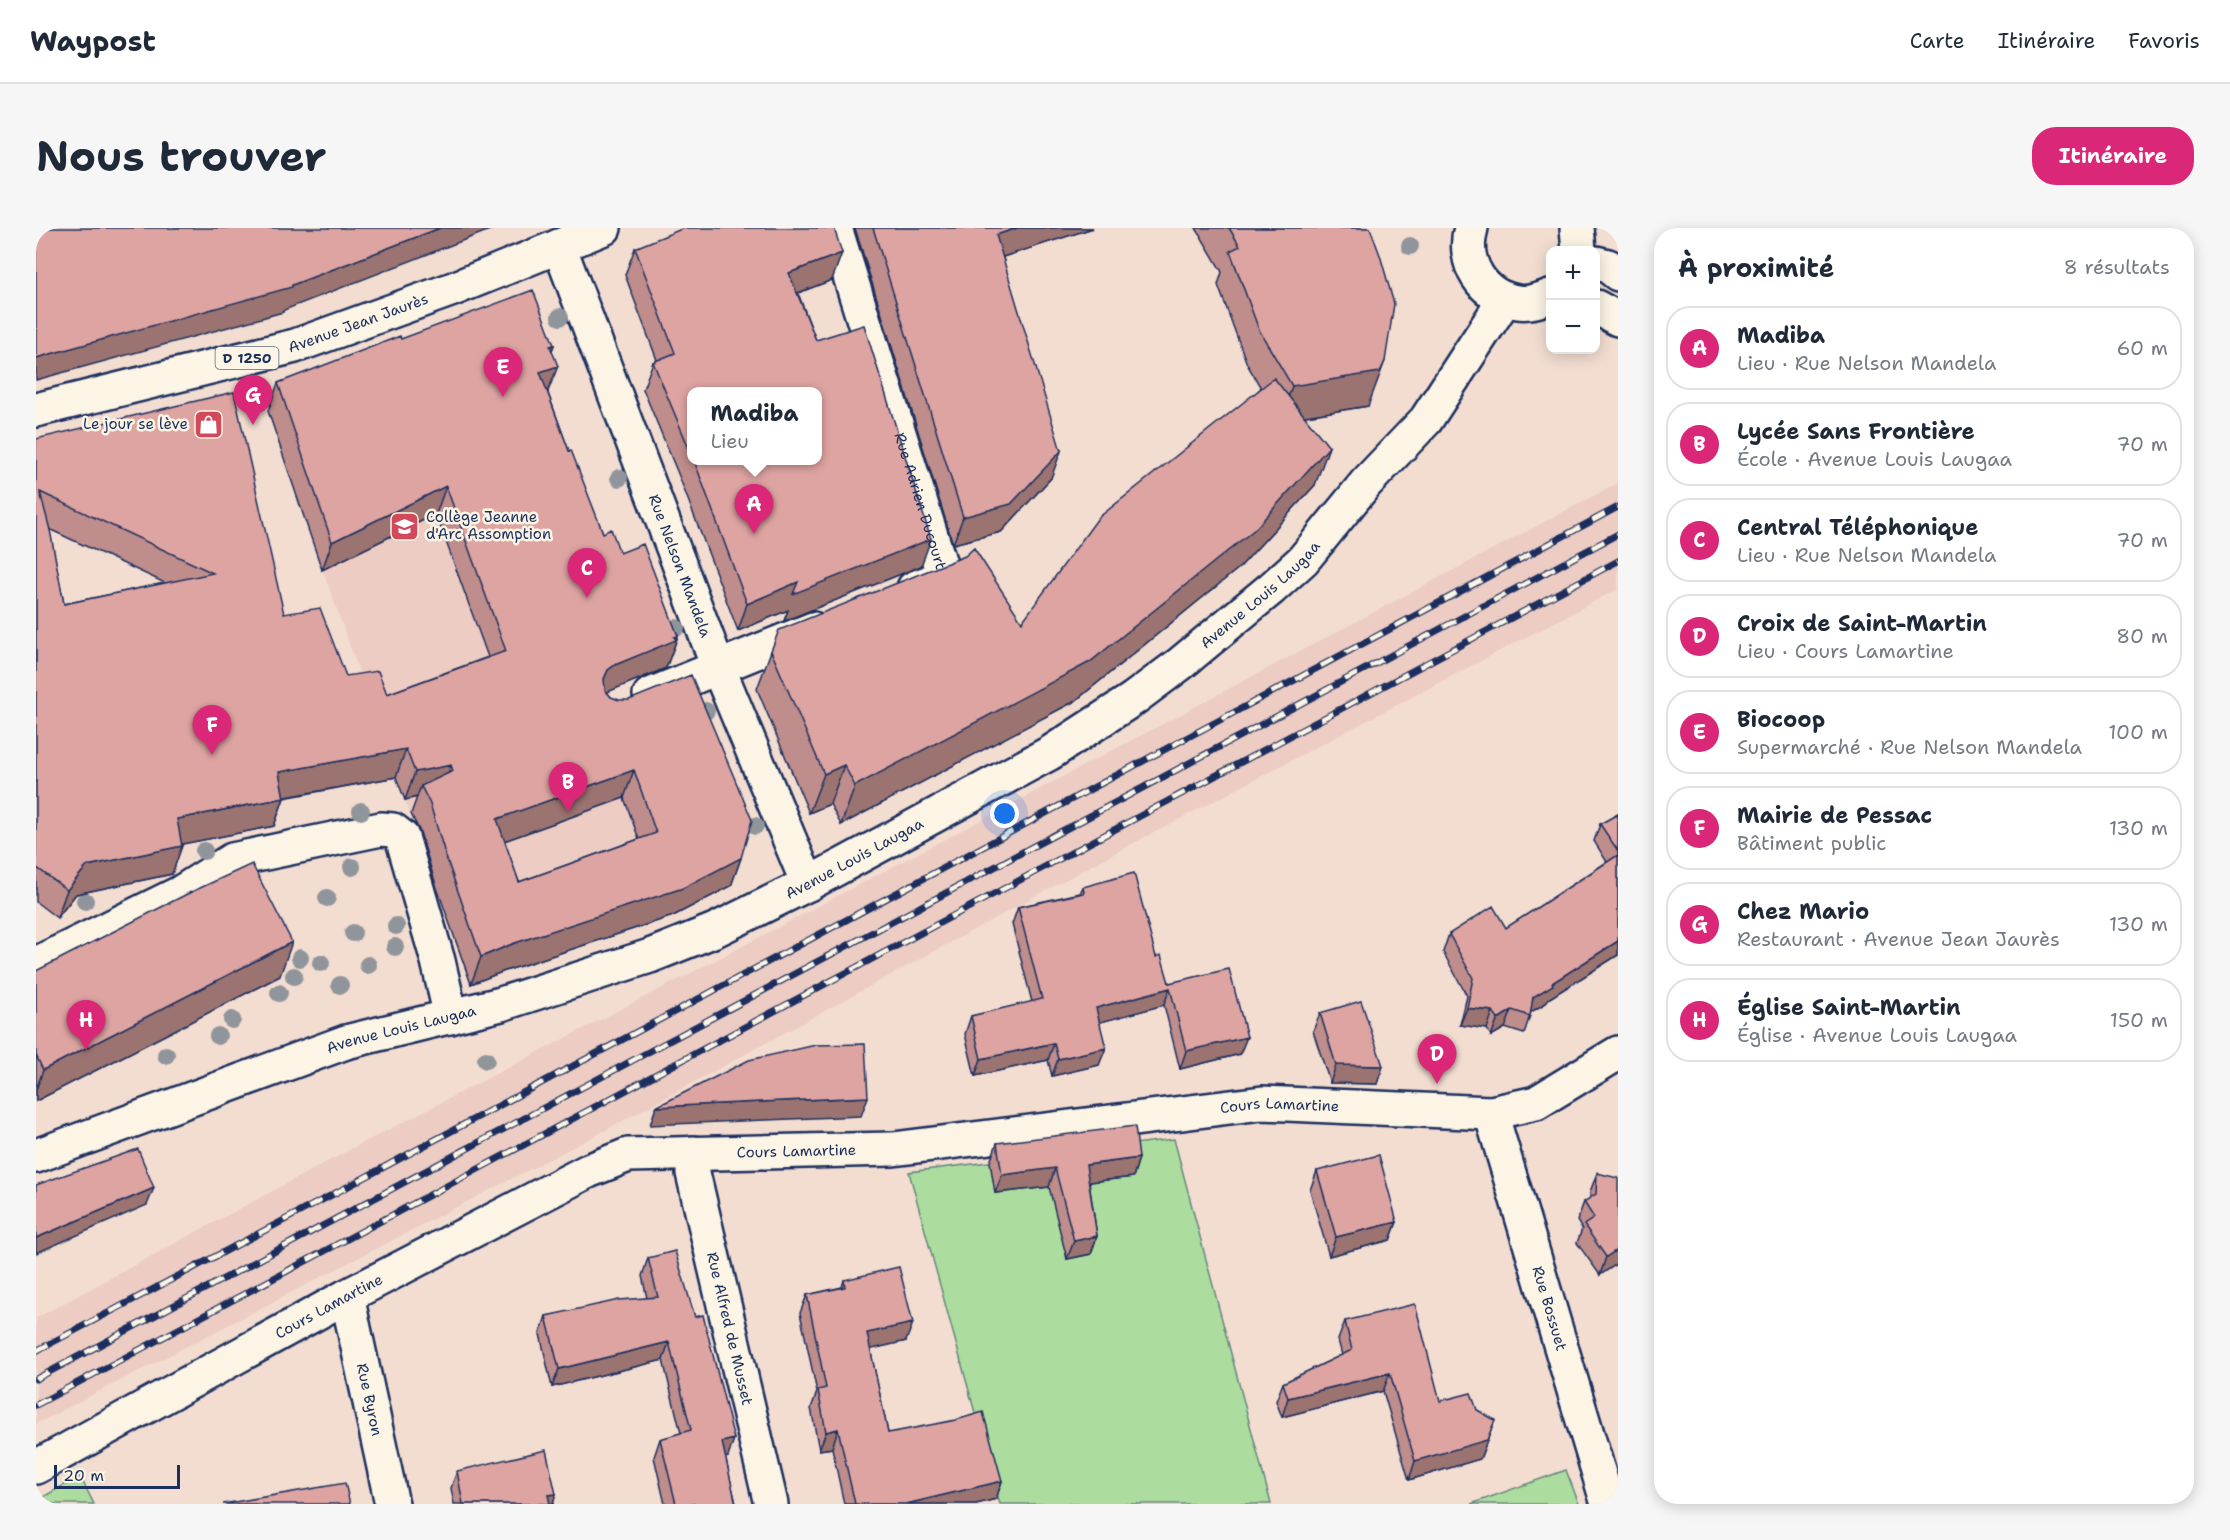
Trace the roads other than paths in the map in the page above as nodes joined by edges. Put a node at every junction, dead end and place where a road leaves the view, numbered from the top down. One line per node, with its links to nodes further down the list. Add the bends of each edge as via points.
1 (603, 228): 5 (street, Avenue Jean Jaurès / D 1250)
2 (835, 228): 14 (street, Rue Adrien Ducourt, via 944,577)
3 (1472, 228): 10 (street, via 1468,251 1471,265 1490,291)
4 (1577, 228): 6 (street)
5 (559, 246): 13 (street, Avenue Jean Jaurès / D 1250, via 295,346); 16 (street, Rue Nelson Mandela)
6 (1579, 246)
7 (1600, 264): 8 (street)
8 (1618, 274)
9 (1546, 298): 10 (street, via 1520,303)
10 (1505, 299): 18 (street, Avenue Louis Laugaa, via 1426,420 1366,483 1303,560 1272,588 1180,664 1085,731)
11 (1600, 309): 12 (street)
12 (1618, 319)
13 (36, 410)
14 (891, 598)
15 (838, 619): 16 (street)
16 (718, 667): 17 (street); 18 (street, Rue Nelson Mandela)
17 (623, 705)
18 (808, 884): 20 (street, Avenue Louis Laugaa, via 715,930 650,956)
19 (36, 964): 20 (street, via 180,893 232,860 381,829 393,830 402,837)
20 (451, 1017): 24 (street, Avenue Louis Laugaa, via 346,1042)
21 (1618, 1053): 22 (street, Cours Lamartine, via 1536,1103)
22 (1491, 1113): 23 (street, Cours Lamartine, via 1262,1103 893,1149); 29 (street, Rue Bossuet)
23 (693, 1153): 25 (street, Cours Lamartine, via 628,1155 588,1171); 28 (street, Rue Alfred de Musset, via 693,1173)
24 (36, 1156)
25 (347, 1296): 26 (street, Cours Lamartine); 27 (street, Rue Byron)
26 (36, 1467)
27 (392, 1504)
28 (771, 1504)
29 (1608, 1504)

